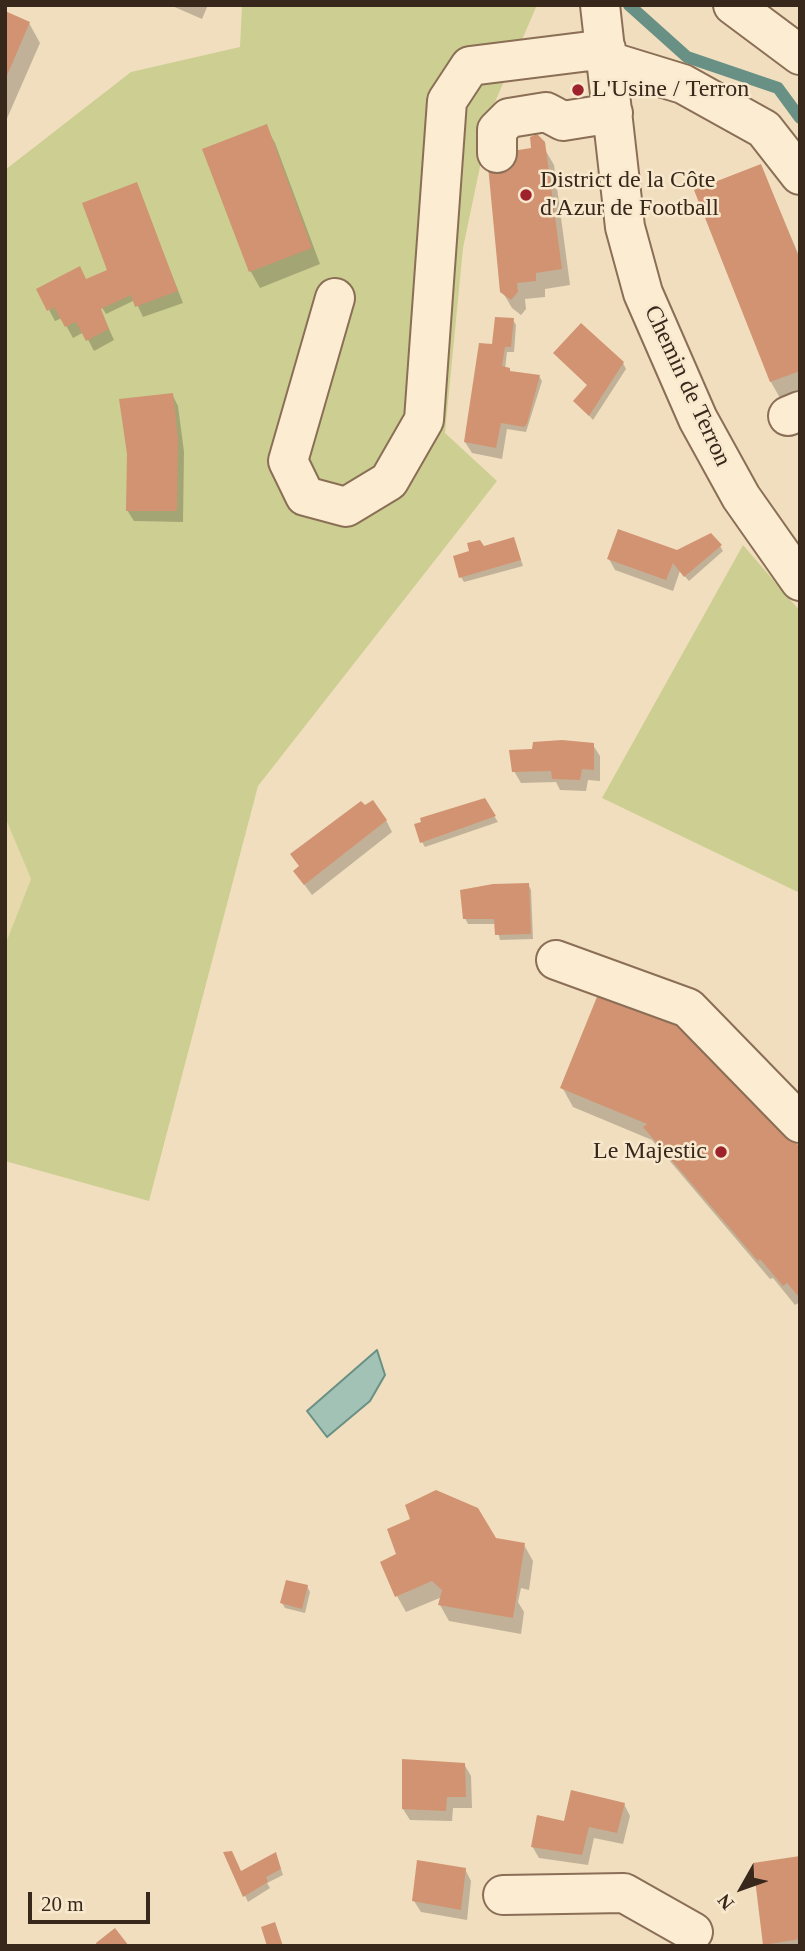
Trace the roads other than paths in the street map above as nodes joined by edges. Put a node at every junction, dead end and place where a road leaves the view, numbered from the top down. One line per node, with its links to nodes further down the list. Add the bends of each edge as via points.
1 (733, 5): 3 (street)
2 (604, 32): 4 (street, Chemin de Terron); 6 (street, via 683,84 764,129); 7 (street, via 470,66 447,101 424,420 389,481 346,507 305,496 288,461)
3 (800, 55)
4 (613, 113): 5 (street, via 563,121 546,112 509,118 497,130); 8 (street, Chemin de Terron, via 625,227 663,344 741,497)
5 (497, 153)
6 (800, 175)
7 (335, 298)
8 (800, 581)
9 (556, 960): 10 (street, via 688,1008)
10 (800, 1123)
11 (503, 1895): 12 (street, via 624,1892)
12 (695, 1941)

